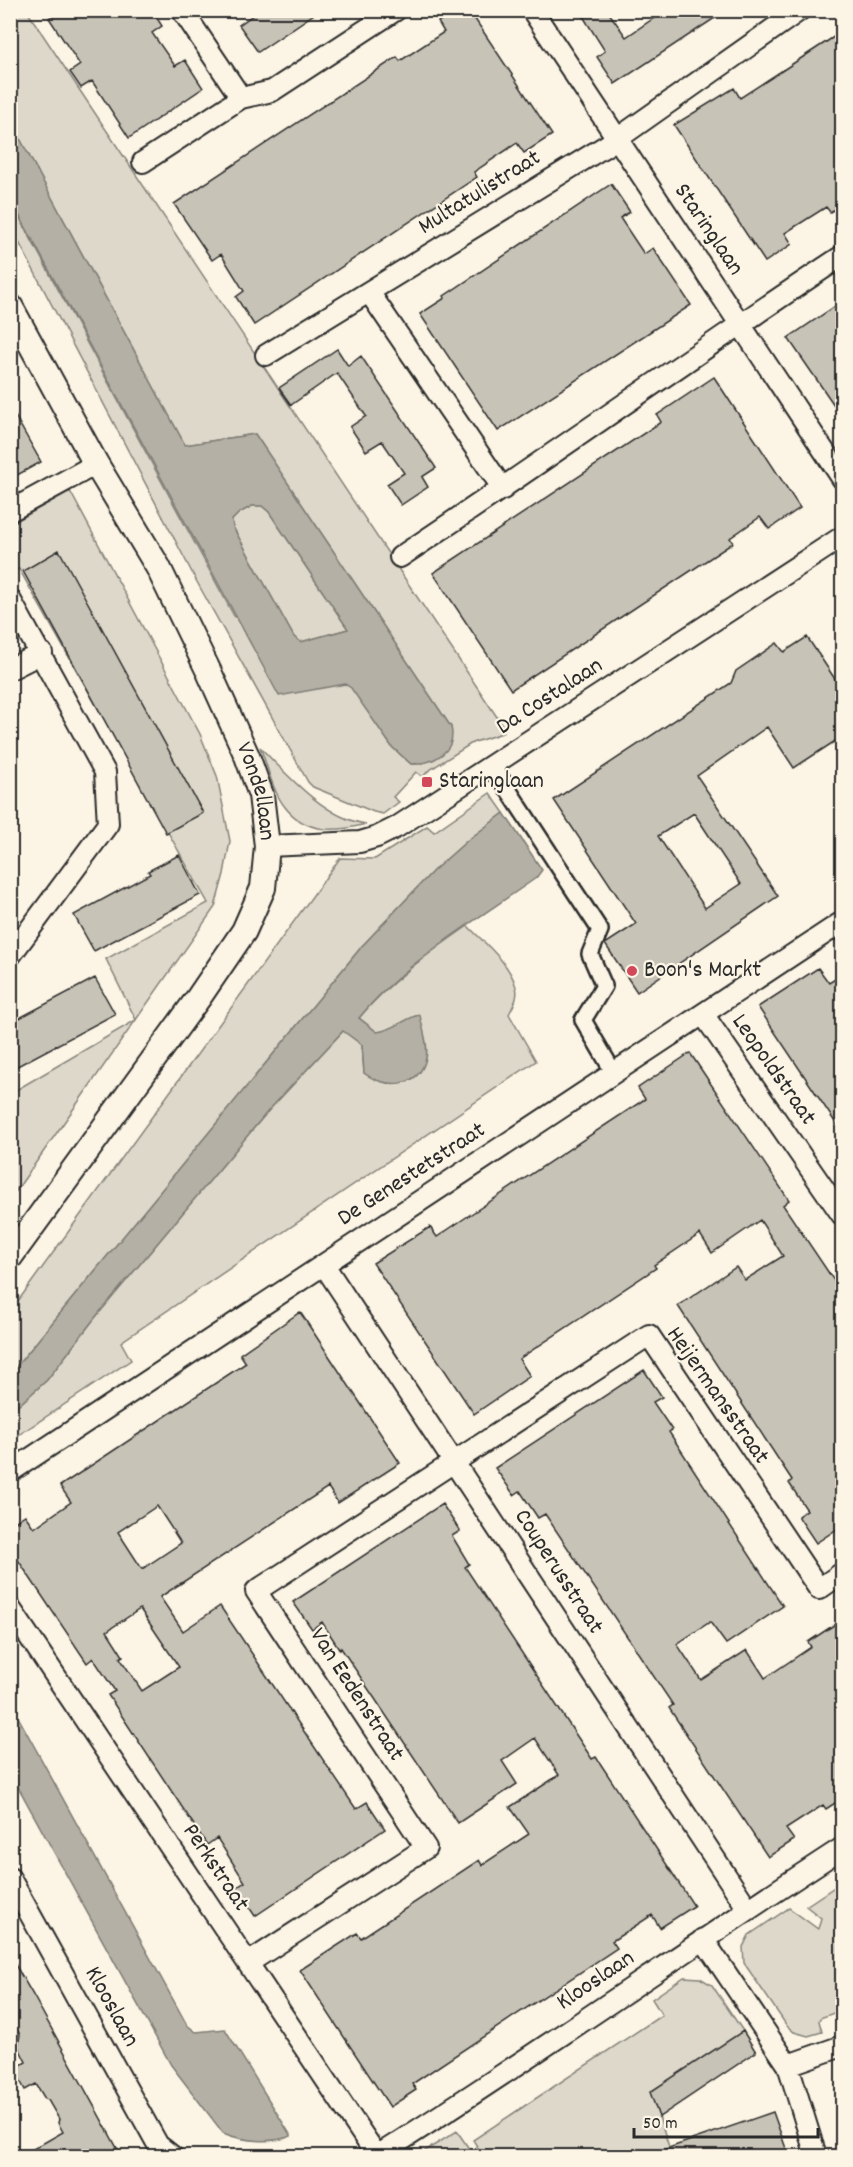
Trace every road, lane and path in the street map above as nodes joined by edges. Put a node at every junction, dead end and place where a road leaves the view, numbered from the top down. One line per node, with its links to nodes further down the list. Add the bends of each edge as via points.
1 (182, 10): 5 (street)
2 (396, 10): 5 (street, via 272,91)
3 (532, 10): 6 (street, Staringlaan)
4 (800, 10): 6 (street, Multatulistraat)
5 (241, 98): 7 (street)
6 (617, 138): 9 (street, Multatulistraat); 11 (street, Staringlaan)
7 (143, 162)
8 (843, 256): 11 (street)
9 (369, 292): 12 (street, Multatulistraat); 15 (street)
10 (10, 306): 13 (street, Vondellaan)
11 (740, 324): 14 (street, Staringlaan); 15 (street)
12 (266, 355)
13 (96, 464): 16 (street); 23 (street, Vondellaan, via 158,567 247,756 261,795)
14 (843, 478)
15 (503, 489): 18 (street)
16 (10, 511)
17 (843, 537): 22 (street, Da Costalaan)
18 (400, 556)
19 (10, 599): 20 (street)
20 (42, 653): 21 (street); 25 (street, via 105,772 108,824)
21 (10, 669)
22 (492, 765): 23 (street, Da Costalaan, via 377,837 360,842); 27 (street, via 600,930 590,954 604,986 583,1020)
23 (267, 846): 29 (street, Vondellaan, via 263,888 244,931)
24 (843, 922): 26 (street, De Genestetstraat)
25 (10, 956)
26 (703, 1014): 27 (street, De Genestetstraat); 28 (street, Leopoldstraat)
27 (614, 1073): 30 (street, De Genestetstraat)
28 (843, 1215)
29 (10, 1257)
30 (324, 1265): 31 (street, Couperusstraat); 32 (street, De Genestetstraat)
31 (454, 1460): 33 (street, Heijermansstraat, via 649,1335 819,1589); 37 (street, Couperusstraat); 39 (street, Van Eedenstraat, via 256,1591 426,1848)
32 (10, 1472)
33 (843, 1572)
34 (10, 1608): 39 (street, Perkstraat)
35 (843, 1848): 37 (street, Klooslaan)
36 (10, 1878): 42 (street, Klooslaan, via 158,2145)
37 (748, 1909): 38 (street, Klooslaan)
38 (703, 1939): 41 (street); 43 (street, Klooslaan)
39 (248, 1963): 43 (street, Perkstraat)
40 (843, 2046): 41 (street)
41 (788, 2065): 44 (street)
42 (172, 2157)
43 (377, 2157)
44 (816, 2157)

